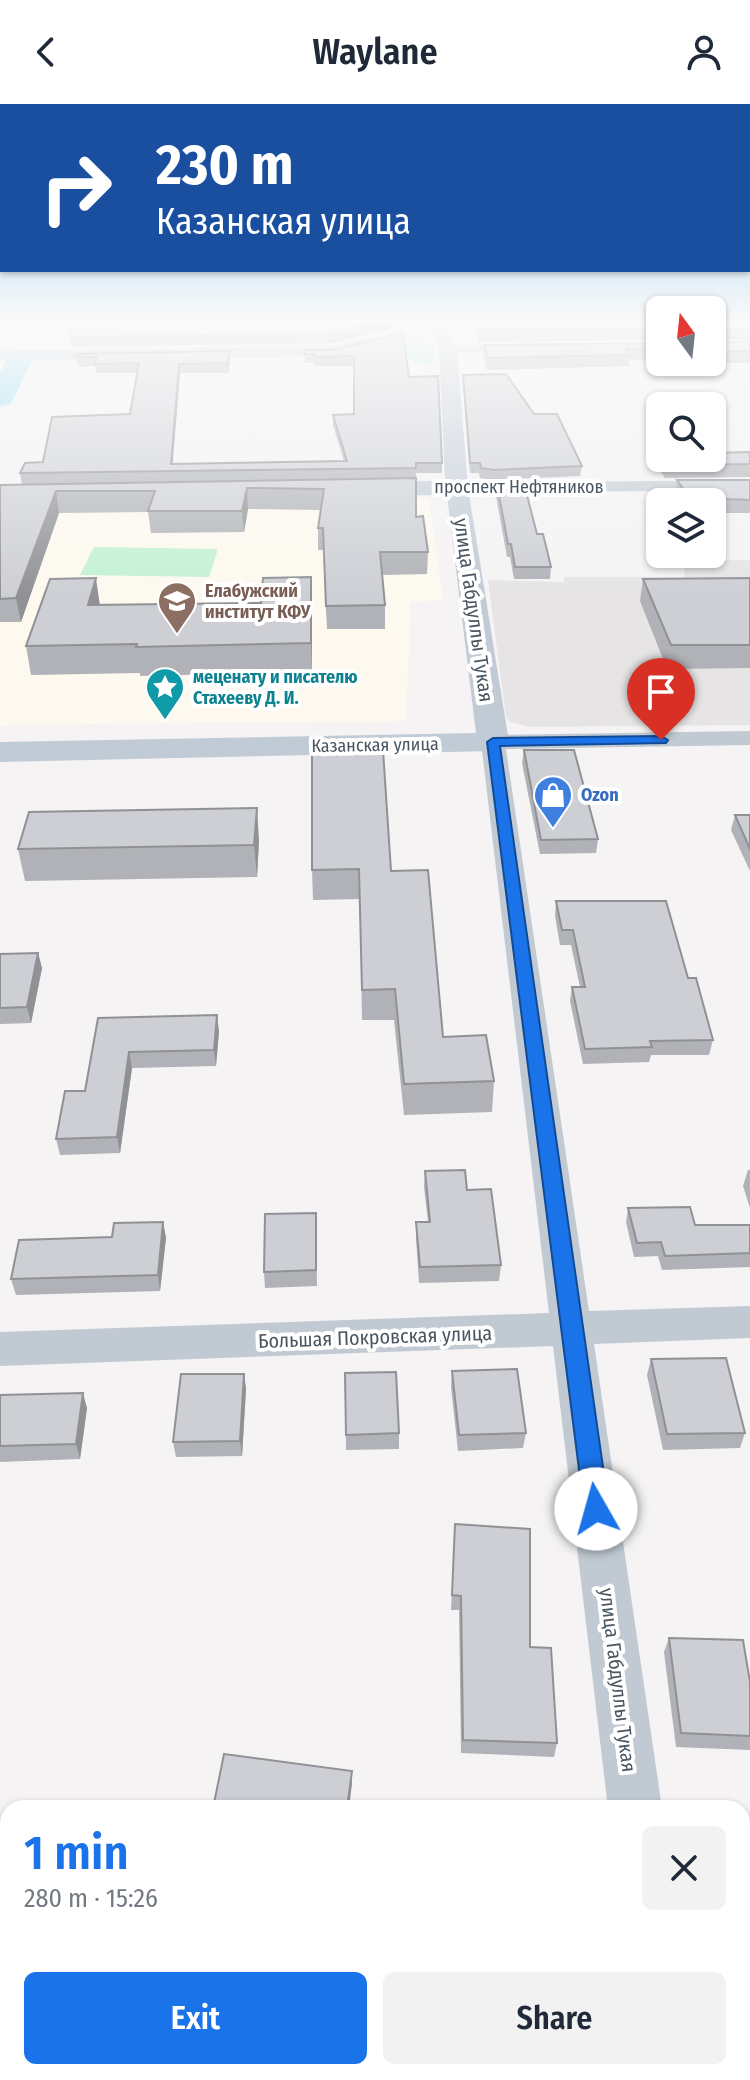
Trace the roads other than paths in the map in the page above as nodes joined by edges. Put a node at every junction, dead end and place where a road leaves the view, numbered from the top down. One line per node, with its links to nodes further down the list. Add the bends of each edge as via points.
1 (452, 411): 3 (main road, улица Габдуллы Тукая)
2 (750, 485): 3 (street, проспект Нефтяников)
3 (457, 488): 4 (main road, проспект Нефтяников); 6 (main road, улица Габдуллы Тукая)
4 (335, 489)
5 (750, 738): 6 (street, Казанская улица)
6 (493, 742): 7 (main road, Казанская улица); 9 (street, улица Габдуллы Тукая)
7 (0, 752)
8 (750, 1322): 9 (street, Большая Покровская улица)
9 (573, 1330): 10 (street, Большая Покровская улица); 11 (street, улица Габдуллы Тукая)
10 (0, 1349)
11 (634, 1800)

